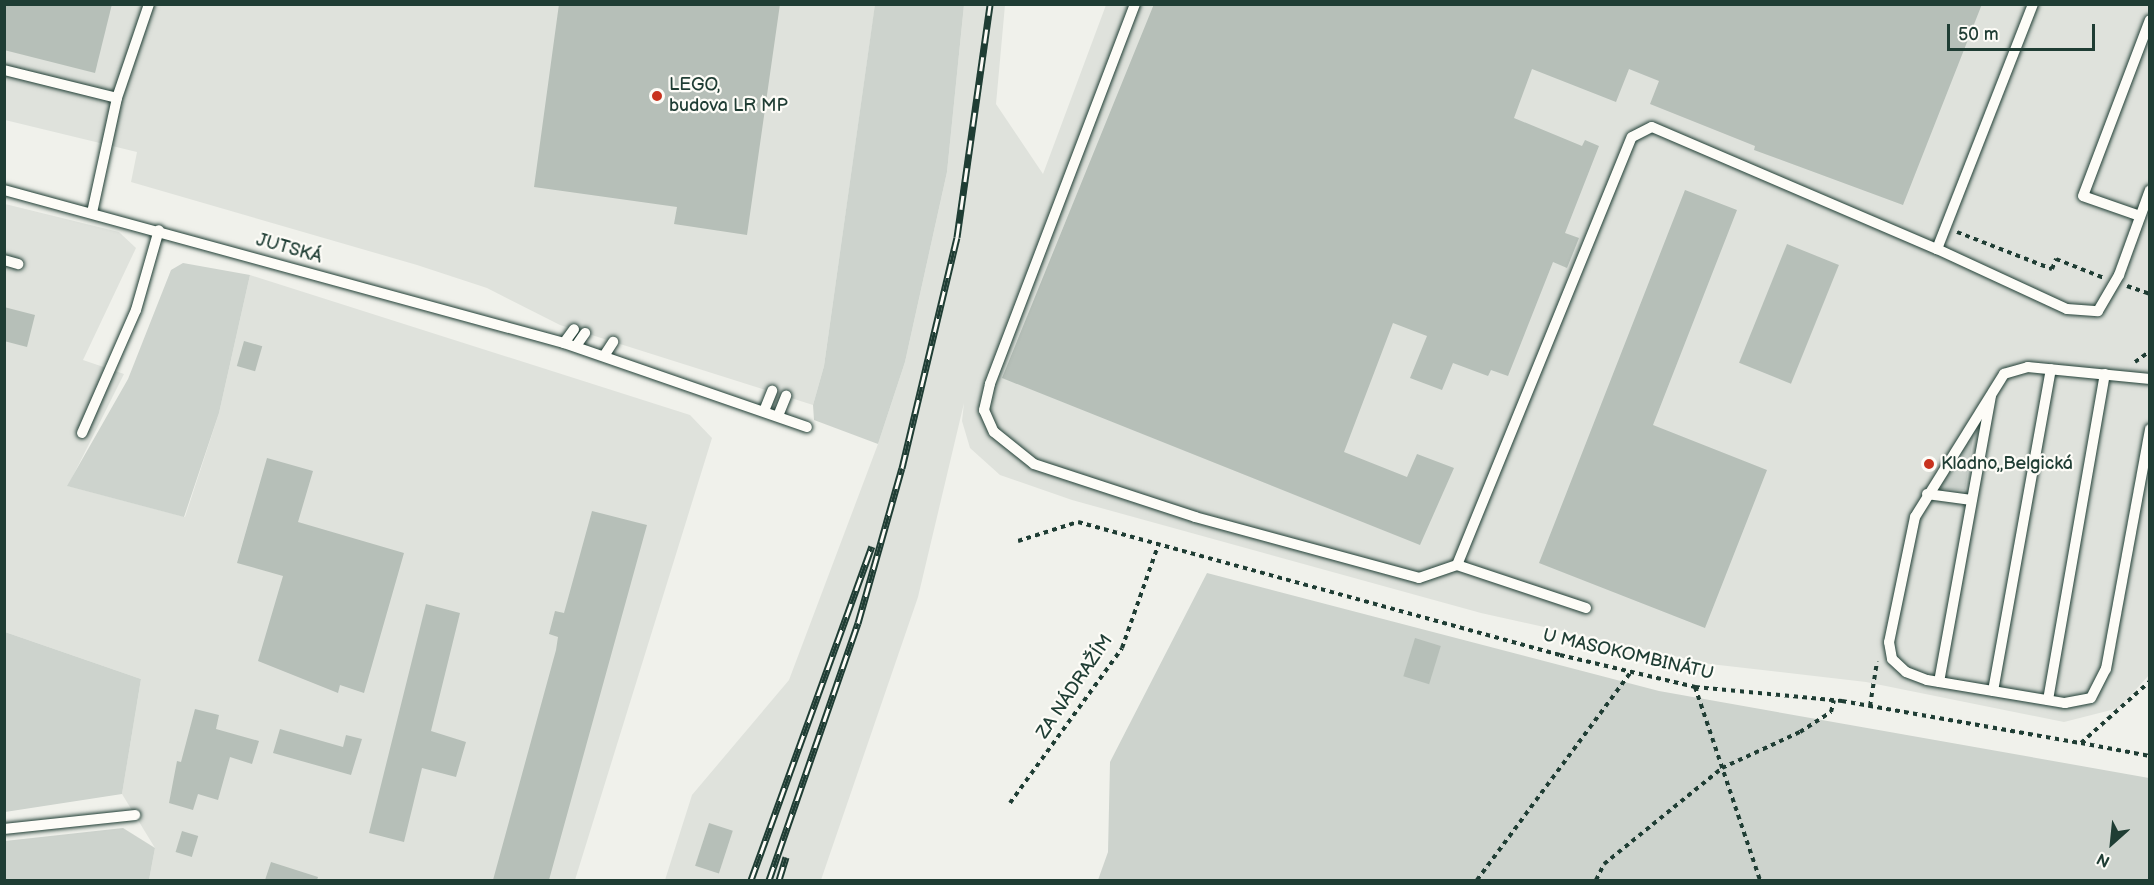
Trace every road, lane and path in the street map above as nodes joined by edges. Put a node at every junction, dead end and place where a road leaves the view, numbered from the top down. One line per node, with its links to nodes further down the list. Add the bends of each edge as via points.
1 (148, 4): 6 (lane)
2 (1135, 4): 39 (lane, via 990,384 984,410 994,432 1034,464 1195,516 1419,578)
3 (2033, 4): 11 (lane)
4 (2150, 20): 10 (lane, via 2083,196)
5 (4, 70): 6 (lane)
6 (117, 98): 9 (lane)
7 (4, 190): 9 (lane, JUTSKÁ)
8 (2150, 190): 10 (lane)
9 (92, 213): 12 (lane, JUTSKÁ)
10 (2140, 216): 16 (lane)
11 (1947, 227): 13 (lane); 16 (path, via 2052,269 2056,259)
12 (159, 230): 21 (lane, JUTSKÁ); 34 (lane, via 136,310)
13 (1937, 249): 16 (lane, via 2077,311 2098,311); 39 (lane, via 1652,128 1632,137)
14 (4, 260): 15 (lane)
15 (18, 264)
16 (2116, 282): 17 (path)
17 (2150, 294)
18 (574, 329): 21 (lane)
19 (585, 333): 22 (lane)
20 (613, 342): 23 (lane)
21 (564, 343): 22 (lane, JUTSKÁ)
22 (576, 346): 23 (lane, JUTSKÁ)
23 (604, 356): 30 (lane, JUTSKÁ)
24 (2051, 369): 25 (lane); 27 (lane, via 2013,368); 45 (lane)
25 (2105, 374): 26 (lane); 47 (lane)
26 (2150, 379)
27 (1992, 390): 35 (lane); 36 (lane)
28 (772, 391): 30 (lane)
29 (786, 396): 31 (lane)
30 (764, 411): 31 (lane, JUTSKÁ)
31 (778, 416): 32 (lane, JUTSKÁ)
32 (807, 427)
33 (2150, 429): 47 (lane, via 2101,686 2080,703)
34 (82, 433)
35 (1927, 494): 36 (lane); 43 (lane, via 1915,517 1889,642 1892,659 1906,672)
36 (1972, 500): 43 (lane)
37 (1018, 541): 38 (path, U MASOKOMBINÁTU, via 1078,522)
38 (1159, 543): 41 (path, U MASOKOMBINÁTU); 51 (path, ZA NÁDRAŽÍM, via 1122,648)
39 (1457, 566): 40 (lane)
40 (1586, 608)
41 (1631, 672): 44 (path, U MASOKOMBINÁTU); 54 (path)
42 (2150, 681): 48 (path)
43 (1939, 682): 45 (lane)
44 (1695, 687): 46 (path, U MASOKOMBINÁTU); 50 (path)
45 (1993, 691): 47 (lane)
46 (1834, 700): 48 (path, U MASOKOMBINÁTU); 50 (path, via 1831,712 1800,732)
47 (2048, 700)
48 (2081, 743): 49 (path, U MASOKOMBINÁTU)
49 (2150, 756)
50 (1722, 768): 55 (path, via 1604,864); 56 (path)
51 (1010, 803)
52 (135, 815): 53 (lane)
53 (4, 829)
54 (1476, 880)
55 (1596, 880)
56 (1760, 880)

